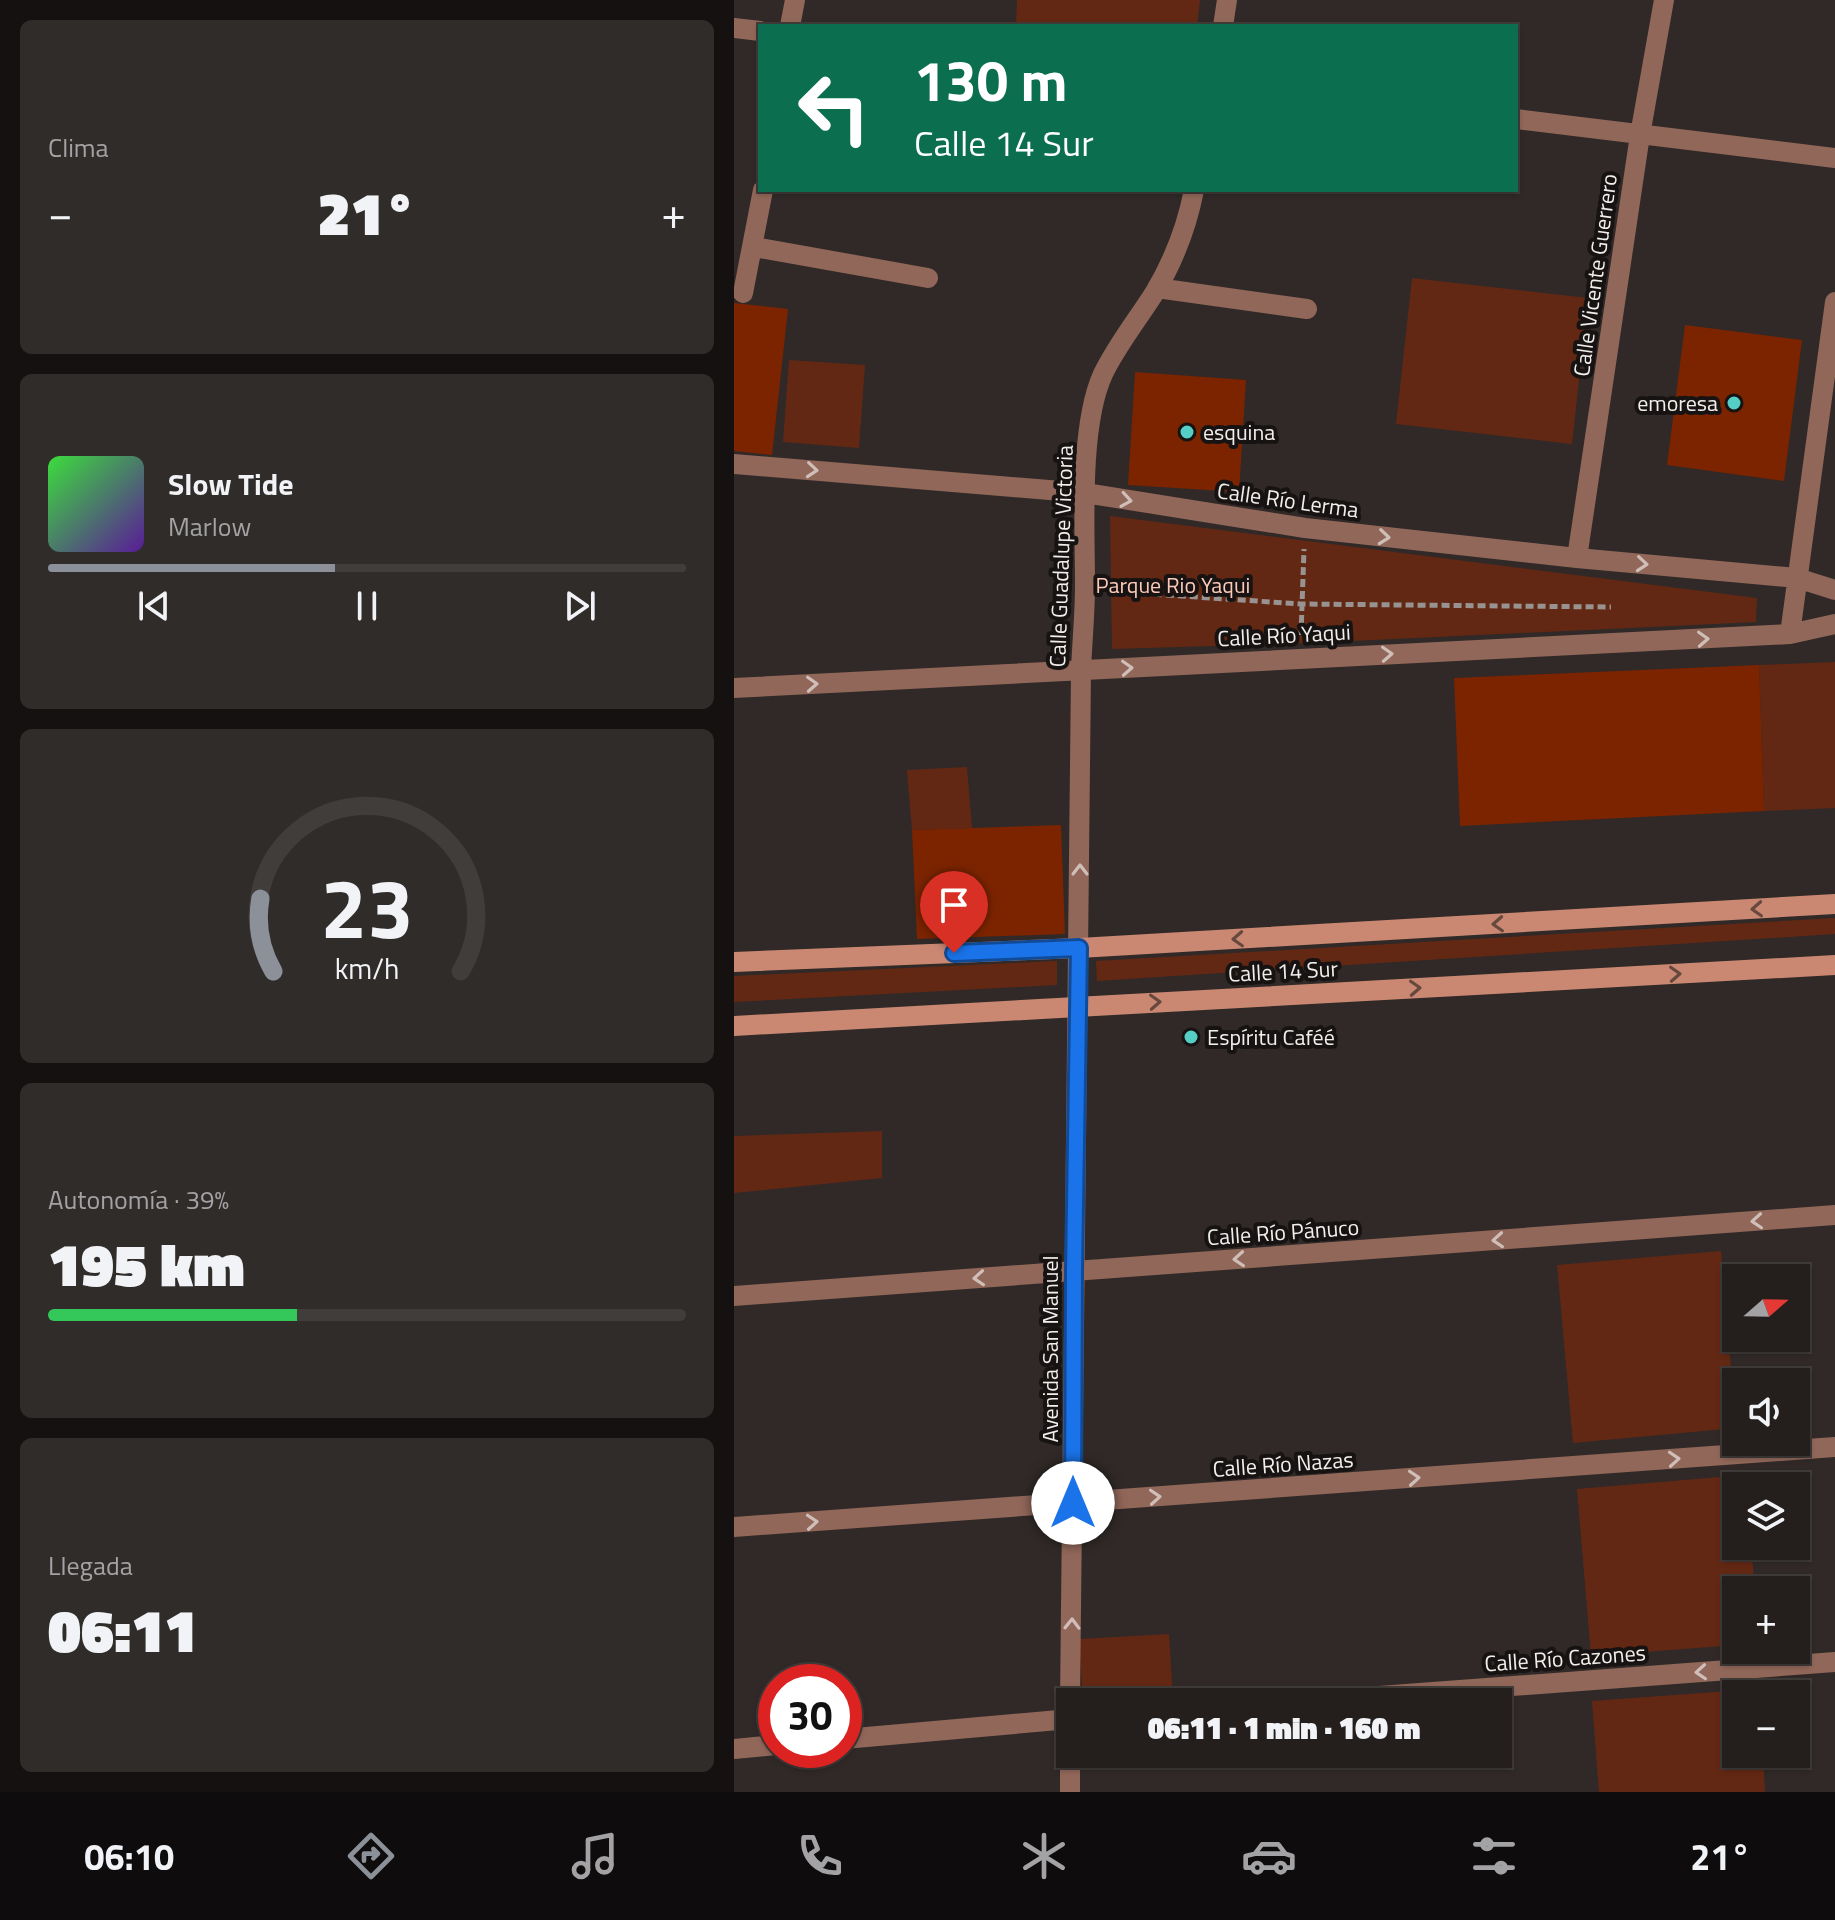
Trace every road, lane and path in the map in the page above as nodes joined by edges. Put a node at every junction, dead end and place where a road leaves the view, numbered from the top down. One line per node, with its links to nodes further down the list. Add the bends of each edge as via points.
1 (795, 0): 4 (street)
2 (1227, 0): 5 (street)
3 (1664, 0): 9 (street, Calle Vicente Guerrero)
4 (790, 24)
5 (1223, 24)
6 (734, 28): 7 (street)
7 (758, 31)
8 (1518, 119): 9 (street)
9 (1640, 135): 10 (street); 22 (street, Calle Vicente Guerrero)
10 (1835, 158)
11 (763, 192): 13 (street)
12 (1194, 192): 15 (street, Calle Guadalupe Victoria, via 1176,252)
13 (754, 247): 14 (street); 16 (street)
14 (928, 278)
15 (1157, 288): 18 (street); 20 (street, Calle Guadalupe Victoria, via 1102,376 1092,416)
16 (743, 293)
17 (1835, 302): 23 (street)
18 (1307, 309)
19 (734, 464): 20 (street, Calle Río Lerma, one-way to 20)
20 (1085, 493): 21 (street, Calle Río Lerma, one-way to 21); 24 (street, Calle Guadalupe Victoria)
21 (1305, 528): 22 (street, Calle Río Lerma, one-way to 22); 26 (path)
22 (1577, 558): 23 (street, Calle Río Lerma, one-way to 23)
23 (1797, 578): 25 (street, Calle Río Lerma); 29 (street)
24 (1085, 590): 26 (path); 31 (street, Calle Guadalupe Victoria)
25 (1835, 590)
26 (1301, 604): 27 (path); 30 (path)
27 (1611, 607)
28 (1835, 624): 29 (street, Calle Río Yaqui)
29 (1790, 634): 30 (street, Calle Río Yaqui, one-way to 29)
30 (1301, 658): 31 (street, Calle Río Yaqui, one-way to 30)
31 (1081, 671): 32 (street, Calle Río Yaqui, one-way to 31); 34 (street, Calle Guadalupe Victoria, one-way to 31)
32 (734, 688)
33 (1835, 904): 34 (main road, Calle 14 Sur, one-way to 34)
34 (1079, 948): 35 (main road, Calle 14 Sur); 37 (street, Avenida San Manuel)
35 (734, 962)
36 (1835, 965): 37 (main road, Calle 14 Sur, one-way to 36)
37 (1077, 1006): 38 (main road, Calle 14 Sur); 40 (street, Avenida San Manuel)
38 (734, 1026)
39 (1835, 1215): 40 (street, Calle Río Pánuco, one-way to 40)
40 (1074, 1271): 41 (street, Calle Río Pánuco, one-way to 41); 43 (street, Avenida San Manuel)
41 (734, 1296)
42 (1835, 1447): 43 (street, Calle Río Nazas, one-way to 42)
43 (1073, 1503): 44 (street, Calle Río Nazas, one-way to 43); 46 (street, Avenida San Manuel, one-way to 43)
44 (734, 1527)
45 (1835, 1662): 47 (street, Calle Río Cazones, one-way to 47)
46 (1070, 1688)
47 (1487, 1688)
48 (1056, 1720): 49 (street)
49 (862, 1737)
50 (758, 1747): 51 (street)
51 (734, 1749)
52 (1070, 1768): 53 (street)
53 (1070, 1792)

